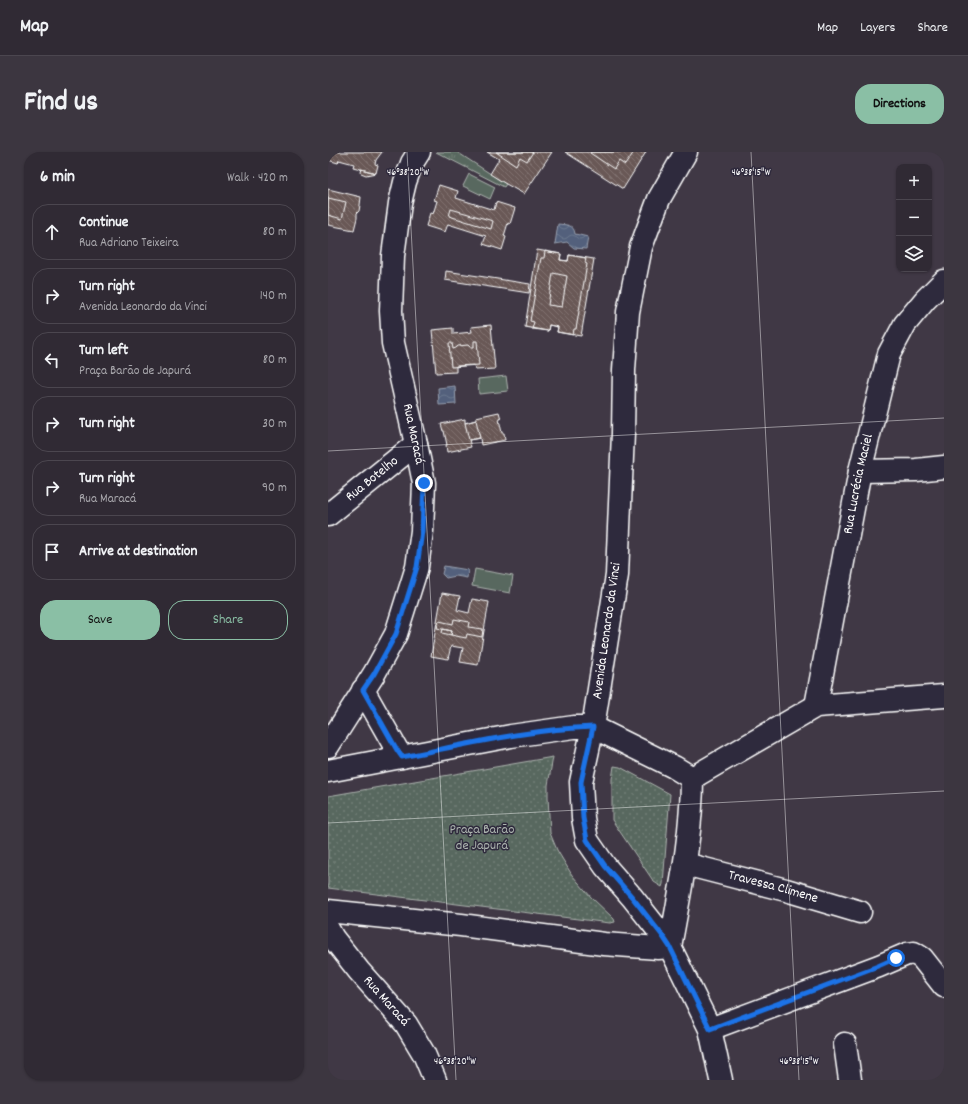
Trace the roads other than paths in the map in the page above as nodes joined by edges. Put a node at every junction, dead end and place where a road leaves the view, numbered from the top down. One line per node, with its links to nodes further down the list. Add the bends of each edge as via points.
1 (419, 152): 4 (street, Rua Maracá, via 412,163 400,203 393,256 392,311 393,343)
2 (686, 152): 11 (street, Avenida Leonardo da Vinci, via 659,199 641,248 628,312 617,575)
3 (944, 281): 6 (street, Rua Lucrécia Maciel, via 905,324 890,354)
4 (416, 444): 7 (street, Rua Botelho); 8 (street, Rua Maracá, via 424,483 417,567 396,634)
5 (944, 467): 6 (street)
6 (860, 471): 10 (street, Rua Lucrécia Maciel)
7 (328, 515)
8 (363, 690): 12 (street, Rua Maracá); 13 (street)
9 (944, 696): 10 (street)
10 (816, 706): 15 (street)
11 (593, 727): 13 (street, via 574,727 510,736); 15 (street); 20 (street, Avenida Leonardo da Vinci, via 581,782 587,840)
12 (328, 746)
13 (402, 757): 14 (street)
14 (328, 771)
15 (692, 778): 16 (street, via 692,803)
16 (685, 864): 18 (street, Travessa Climene); 20 (street)
17 (328, 911): 20 (street, via 604,944)
18 (860, 912)
19 (328, 929): 24 (street, Rua Maracá, via 359,971 406,1024 424,1054)
20 (670, 947): 22 (street, Avenida Leonardo da Vinci)
21 (944, 986): 22 (street, via 922,958 914,953 907,954)
22 (710, 1029): 25 (street, Avenida Leonardo da Vinci)
23 (845, 1044): 26 (street)
24 (435, 1080)
25 (721, 1080)
26 (850, 1080)

